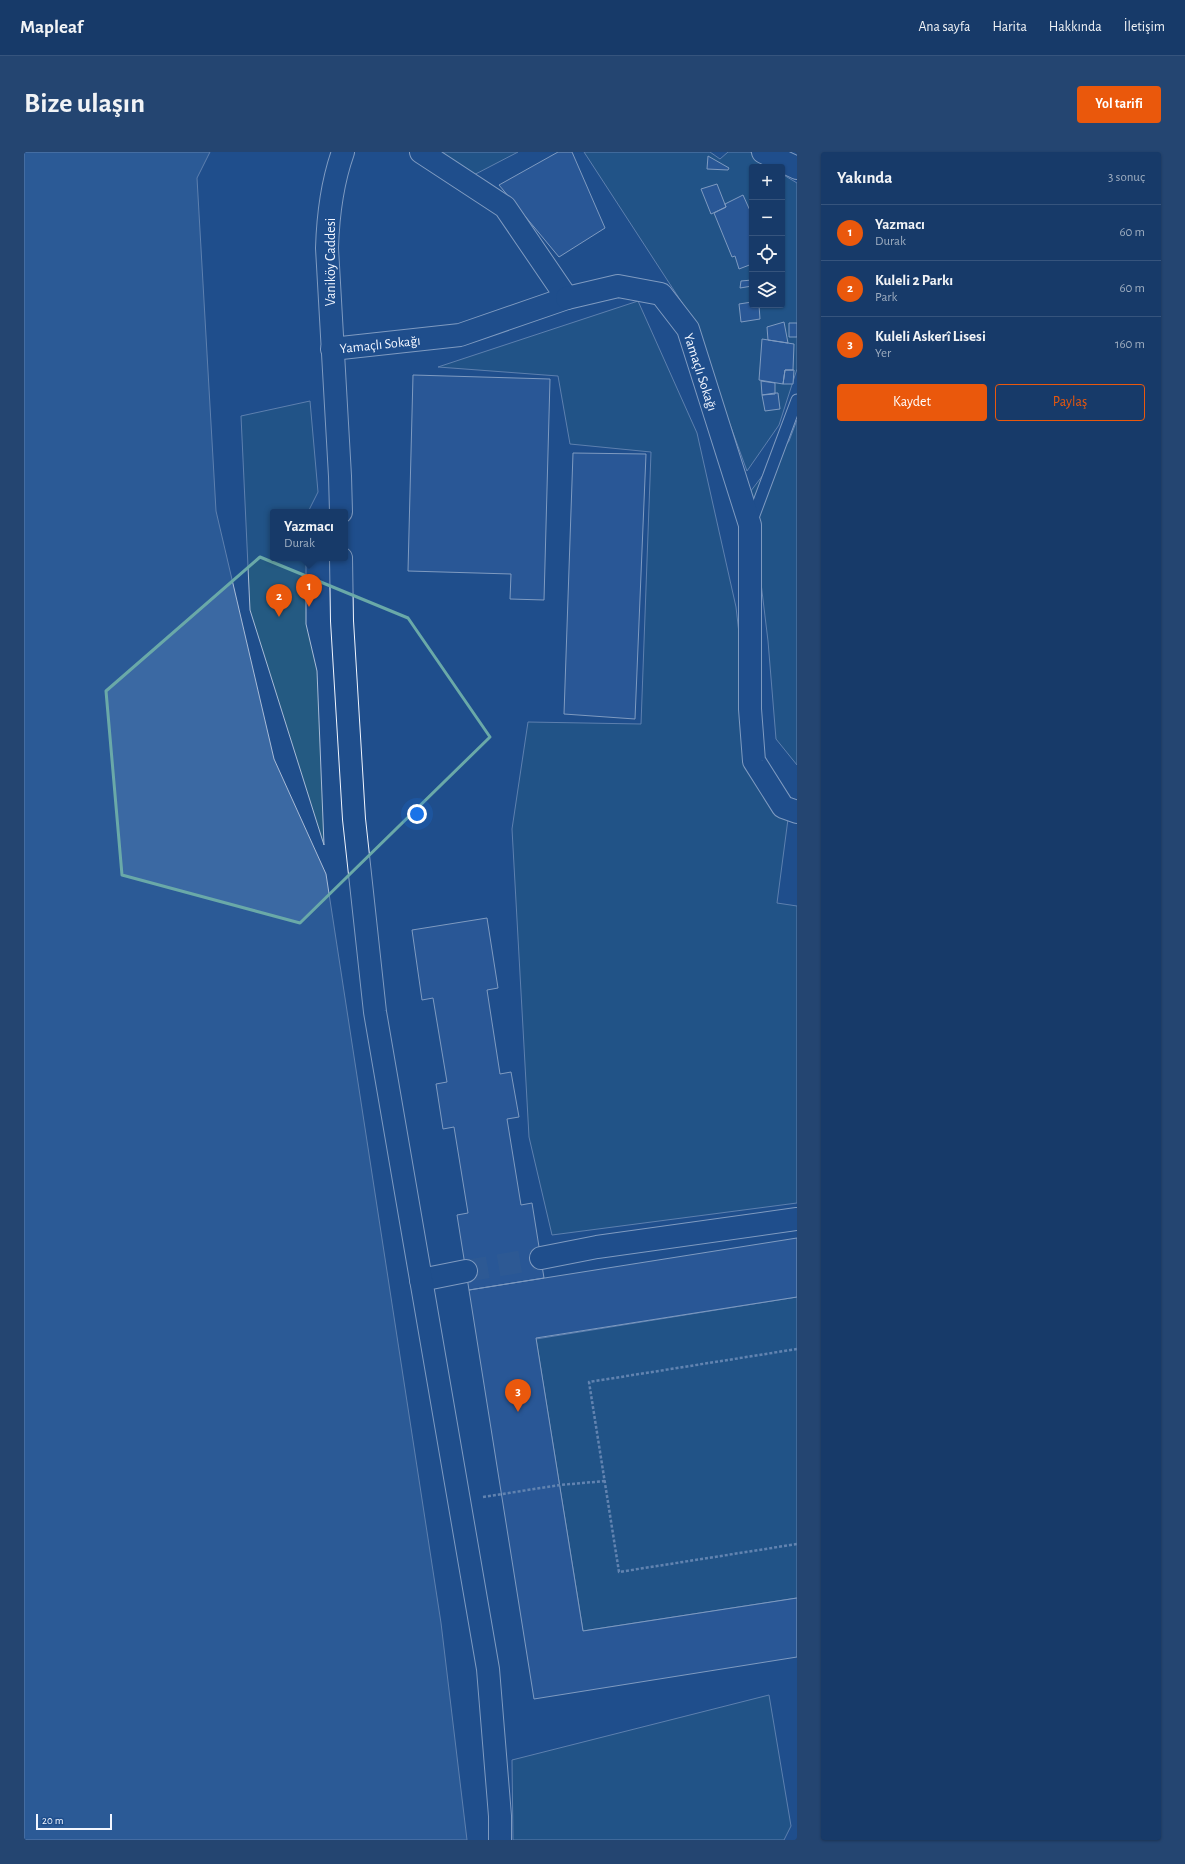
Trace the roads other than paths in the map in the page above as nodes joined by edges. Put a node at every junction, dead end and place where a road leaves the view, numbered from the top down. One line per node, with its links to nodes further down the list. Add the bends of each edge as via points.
1 (343, 152): 6 (main road, Vaniköy Caddesi, via 328,218)
2 (421, 152): 5 (main road, via 505,207)
3 (763, 152): 4 (main road)
4 (797, 168)
5 (567, 298): 6 (main road, Yamaçlı Sokağı, via 460,335); 9 (main road, Yamaçlı Sokağı, via 618,286 661,294 688,329)
6 (332, 349): 8 (main road, Vaniköy Caddesi)
7 (797, 400): 9 (lane)
8 (341, 509)
9 (750, 525): 11 (main road, Yamaçlı Sokağı, via 750,709 754,760 783,807)
10 (341, 561): 15 (main road, via 342,621 354,819 374,1012)
11 (797, 812)
12 (797, 1220): 13 (main road, via 597,1247)
13 (541, 1258)
14 (466, 1271): 15 (main road)
15 (420, 1280): 16 (main road, via 488,1670)
16 (500, 1840)

